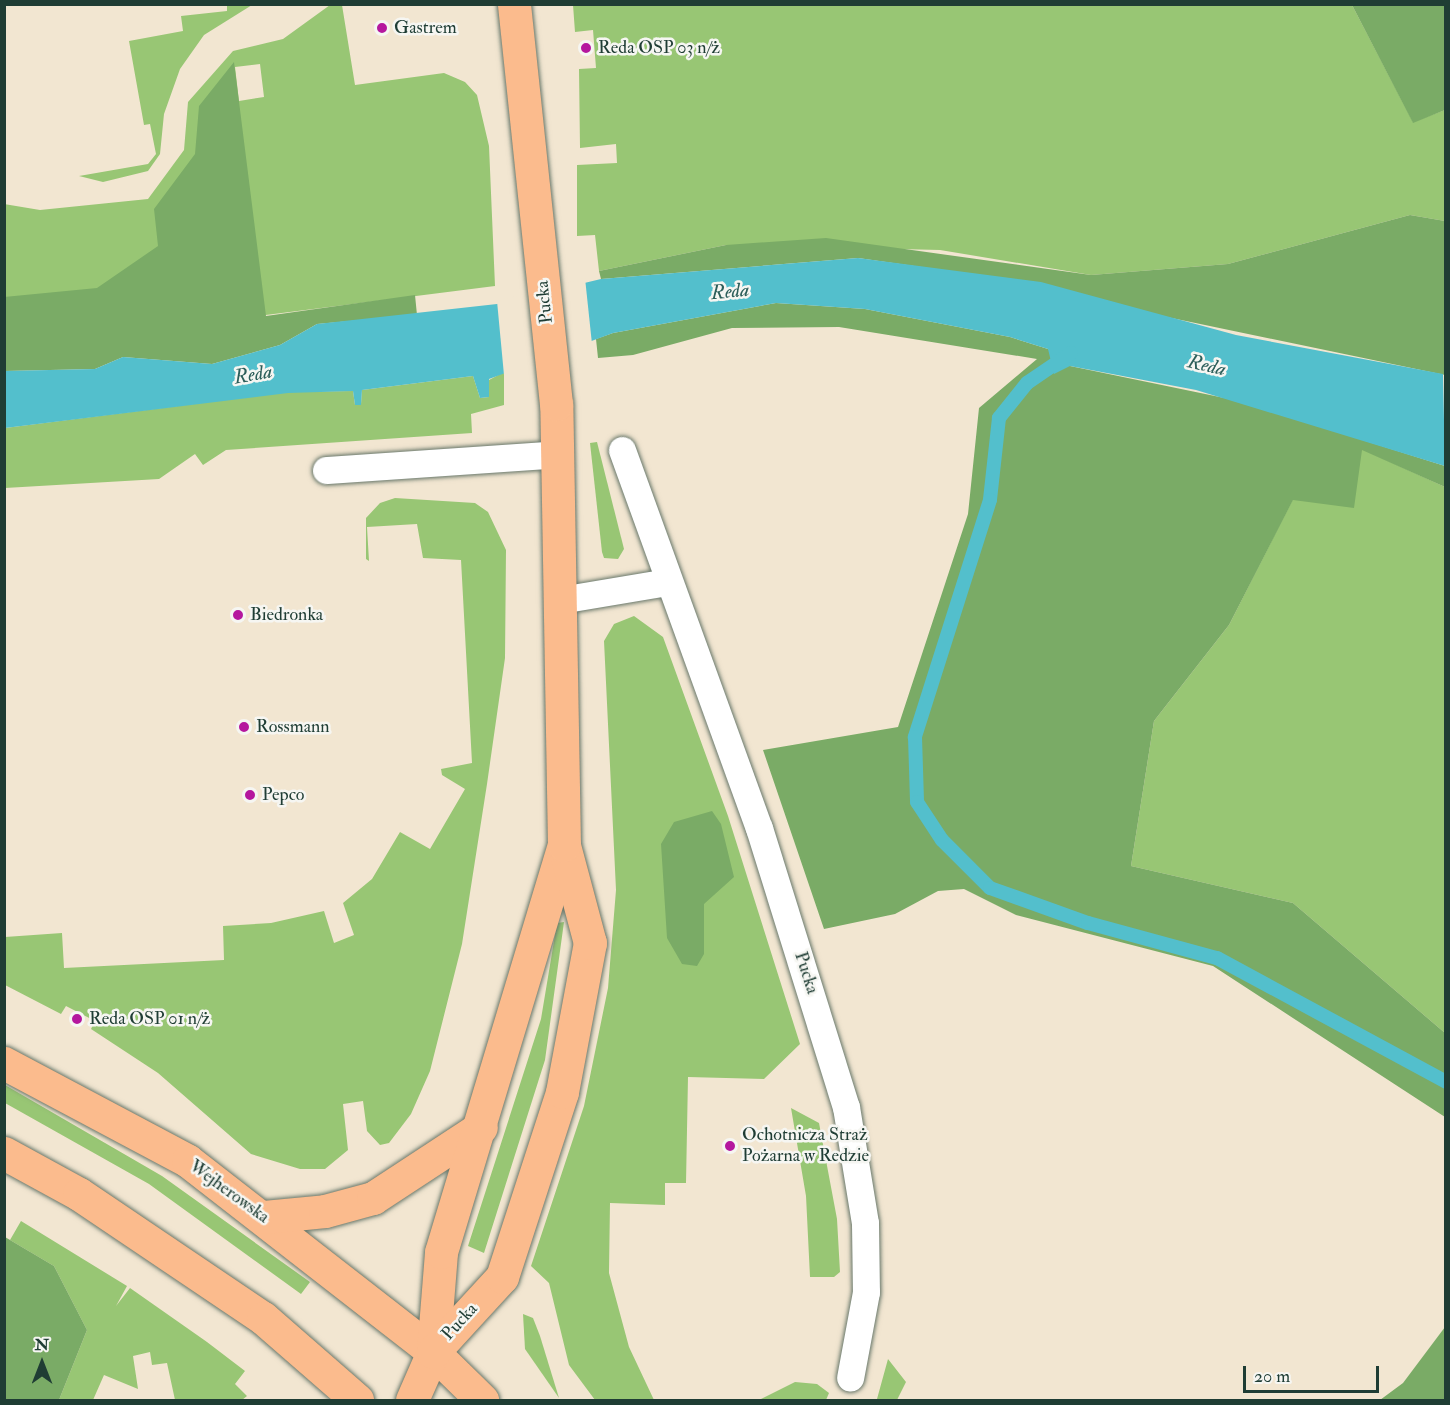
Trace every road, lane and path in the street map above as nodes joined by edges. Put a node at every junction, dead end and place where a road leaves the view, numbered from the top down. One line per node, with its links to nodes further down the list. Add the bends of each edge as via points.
1 (514, 4): 3 (main road, Pucka)
2 (622, 450): 5 (lane, Pucka)
3 (558, 454): 4 (lane); 6 (main road, Pucka)
4 (326, 470)
5 (668, 582): 6 (lane); 13 (lane, Pucka, via 759,828 846,1107 865,1223 866,1293)
6 (560, 600): 7 (main road, Pucka)
7 (564, 845): 9 (main road, Pucka); 12 (main road, Pucka, via 590,943 562,1092 501,1276)
8 (4, 1063): 11 (main road, Wejherowska, via 188,1161)
9 (481, 1127): 11 (main road, via 373,1198 325,1211); 12 (main road, Pucka, via 441,1252)
10 (4, 1153): 14 (main road, via 79,1194 263,1318)
11 (264, 1217): 12 (main road, Wejherowska)
12 (433, 1352): 15 (main road, Pucka); 16 (main road, Wejherowska)
13 (850, 1378)
14 (357, 1401)
15 (412, 1401)
16 (482, 1401)

